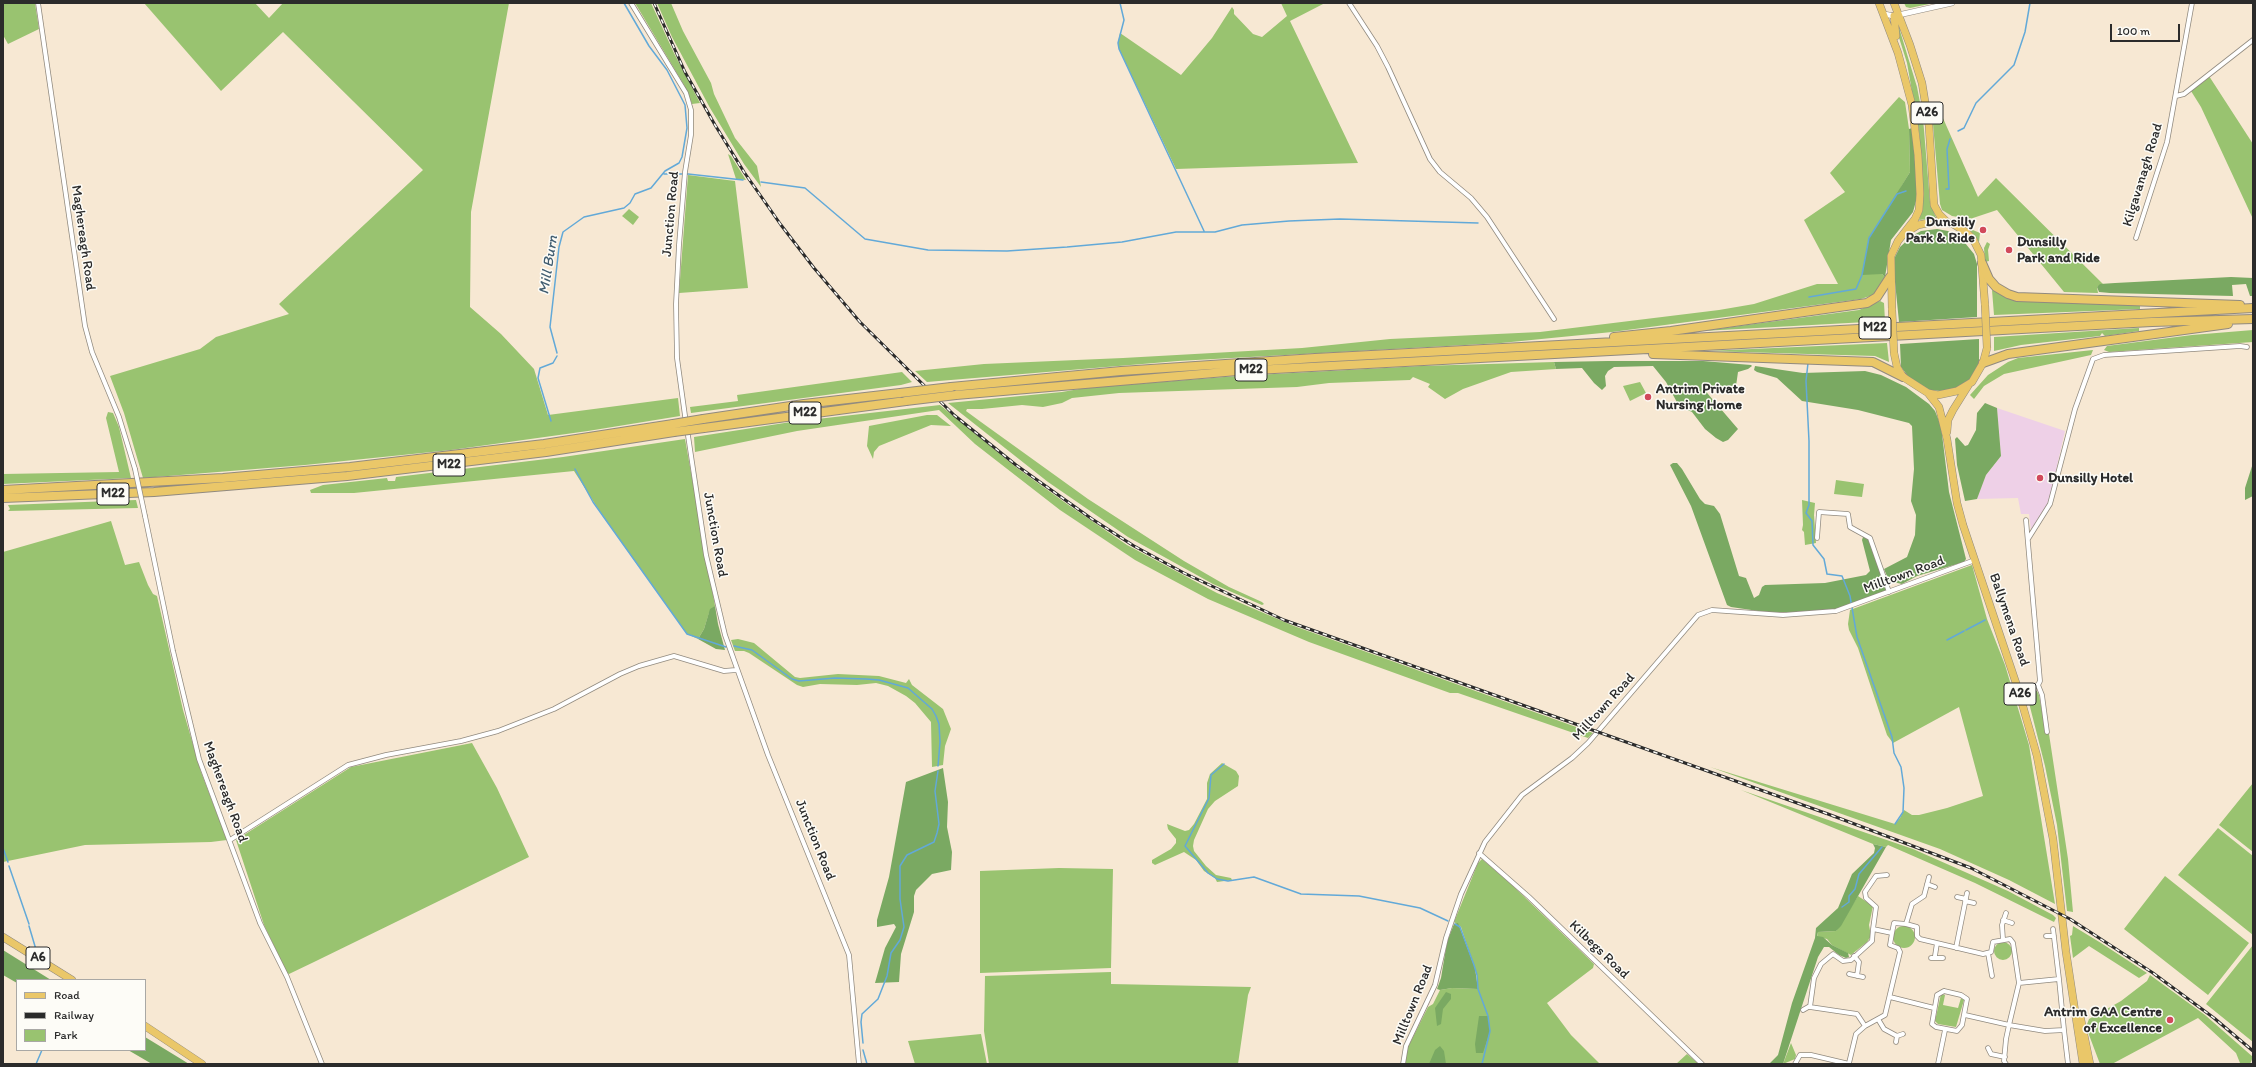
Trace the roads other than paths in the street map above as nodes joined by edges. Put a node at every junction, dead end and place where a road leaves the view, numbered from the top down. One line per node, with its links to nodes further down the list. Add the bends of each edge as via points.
1 (38, 3): 42 (street, Maghereagh Road, bridge, via 85,326 135,469 199,759)
2 (631, 3): 38 (street, Junction Road, via 684,89 689,102 692,122 678,262 677,358 708,562 719,615)
3 (1349, 3): 19 (street, via 1388,67 1430,159 1487,217)
4 (1880, 3): 8 (main road, A26)
5 (1894, 3): 9 (main road, A26)
6 (1952, 3): 9 (street)
7 (2192, 3): 12 (street, Kilgavanagh Road)
8 (1884, 14): 9 (street); 11 (main road, A26)
9 (1897, 15): 11 (main road, via 1894,27); 13 (main road, A26, via 1922,83 1929,126 1934,205)
10 (2253, 40): 12 (street, via 2184,94)
11 (1904, 71): 14 (main road, A26, via 1914,122 1920,194 1917,215)
12 (2176, 96): 15 (street, Kilgavanagh Road, via 2167,142)
13 (1947, 222): 14 (main road, via 1927,223); 16 (main road, A26, via 1958,226 1973,239 1980,251)
14 (1905, 233): 17 (main road, A26, via 1891,256)
15 (2136, 238)
16 (1982, 262): 18 (highway, via 1996,287 2017,297); 24 (main road, A26, bridge, via 1987,348)
17 (1890, 277): 22 (highway, via 1877,297 1867,303 1671,331); 25 (main road, A26, bridge, via 1894,353 1897,367)
18 (2253, 307): 22 (highway, M22)
19 (1554, 319)
20 (2253, 320): 23 (highway, M22, via 2152,322); 24 (highway, via 2008,354)
21 (2247, 347): 35 (street, via 2104,355 2093,359 2075,409 2050,504)
22 (1497, 348): 28 (highway, M22, bridge, via 1129,370 951,387 804,404)
23 (1546, 354): 25 (highway, via 1663,354 1873,362); 28 (highway, M22, bridge, via 1230,371 956,395)
24 (1983, 364): 26 (main road, A26)
25 (1903, 377): 27 (main road, A26)
26 (1972, 382): 27 (main road, A26, via 1948,394); 30 (main road, Ballymena Road / A26, via 1959,397 1948,420)
27 (1928, 392): 30 (main road, Ballymena Road / A26, via 1939,407)
28 (703, 424): 29 (highway, M22, bridge)
29 (673, 428): 31 (highway, M22, via 350,467 146,483); 32 (highway, M22, via 546,452 347,476 154,492)
30 (1947, 439): 36 (main road, Ballymena Road / A26, via 1957,503)
31 (3, 490)
32 (3, 498)
33 (2026, 520): 35 (street)
34 (1817, 538): 37 (street, via 1818,512 1848,514 1850,527 1870,538)
35 (2028, 539): 39 (street, via 2040,681)
36 (1975, 560): 37 (street, Milltown Road); 40 (main road, Ballymena Road / A26)
37 (1889, 592): 43 (street, Milltown Road, via 1836,611 1799,615 1757,614 1717,609 1701,613 1588,743 1522,796 1497,825)
38 (736, 670): 42 (street, via 724,671 674,656 639,666 554,709 498,731 348,765); 98 (street, Junction Road, via 848,955)
39 (2038, 685): 40 (street); 41 (street, via 2042,695)
40 (2018, 689): 65 (main road, Ballymena Road / A26, via 2037,756 2046,800)
41 (2047, 732)
42 (230, 840): 97 (street, Maghereagh Road, via 260,923 287,978)
43 (1479, 853): 99 (street, Milltown Road, via 1451,922 1435,985 1406,1046); 100 (street, Kilbegs Road, via 1529,897)
44 (1887, 875): 56 (street, via 1876,876 1865,892 1866,898 1876,907)
45 (1929, 877): 46 (street)
46 (1927, 884): 47 (street); 55 (street, via 1923,897 1912,904)
47 (1935, 887)
48 (1967, 894): 50 (street)
49 (1957, 897): 50 (street)
50 (1965, 900): 51 (street); 64 (street)
51 (1974, 903)
52 (2006, 913): 53 (street)
53 (2003, 920): 54 (street); 62 (street)
54 (2012, 923)
55 (1906, 924): 58 (street, via 1894,923); 63 (street, via 1917,927 1919,938)
56 (1872, 929): 58 (street); 67 (street, via 1872,941)
57 (2053, 929): 60 (street)
58 (1892, 933): 76 (street, via 1890,945 1898,948 1900,952)
59 (2046, 936): 60 (street)
60 (2054, 936): 74 (street)
61 (3, 937): 73 (main road, A6)
62 (2003, 940): 66 (street, via 1993,942); 75 (street, via 2012,941)
63 (1937, 943): 64 (street); 68 (street, via 1933,957)
64 (1956, 948): 66 (street)
65 (2066, 952): 105 (main road, Ballymena Road / A26); 106 (main road, Ballymena Road / A26)
66 (1988, 953): 71 (street)
67 (1854, 956): 70 (street, via 1859,962); 77 (street, via 1846,962 1833,954 1827,957 1814,978)
68 (1943, 958)
69 (1849, 974): 70 (street)
70 (1857, 976): 72 (street)
71 (1992, 976)
72 (1863, 977)
73 (70, 979)
74 (2058, 979): 75 (street); 86 (street)
75 (2019, 983): 82 (street)
76 (1890, 997): 78 (street); 81 (street, via 1886,1012)
77 (1810, 1006): 79 (street); 83 (street, via 1830,1012 1844,1011 1857,1014)
78 (1934, 1008): 80 (street, via 1940,992 1959,994 1967,999); 85 (street, via 1933,1025)
79 (1803, 1010)
80 (1965, 1014): 82 (street); 85 (street, via 1960,1030)
81 (1878, 1019): 83 (street); 88 (street, via 1884,1029)
82 (2009, 1025): 86 (street, via 2045,1031); 92 (street)
83 (1865, 1026): 95 (street, via 1856,1034)
84 (146, 1027): 96 (main road)
85 (1945, 1030): 102 (street)
86 (2064, 1030): 104 (street)
87 (1903, 1034): 88 (street)
88 (1897, 1036): 89 (street)
89 (1896, 1042)
90 (1988, 1048): 91 (street)
91 (1991, 1054): 92 (street); 93 (street)
92 (2005, 1057): 103 (street)
93 (1986, 1058)
94 (1832, 1062): 95 (street); 101 (street, via 1799,1053)
95 (1849, 1063)
96 (202, 1064)
97 (322, 1064)
98 (859, 1064)
99 (1403, 1064)
100 (1702, 1064)
101 (1795, 1064)
102 (1938, 1064)
103 (2006, 1064)
104 (2068, 1064)
105 (2083, 1064)
106 (2090, 1064)

